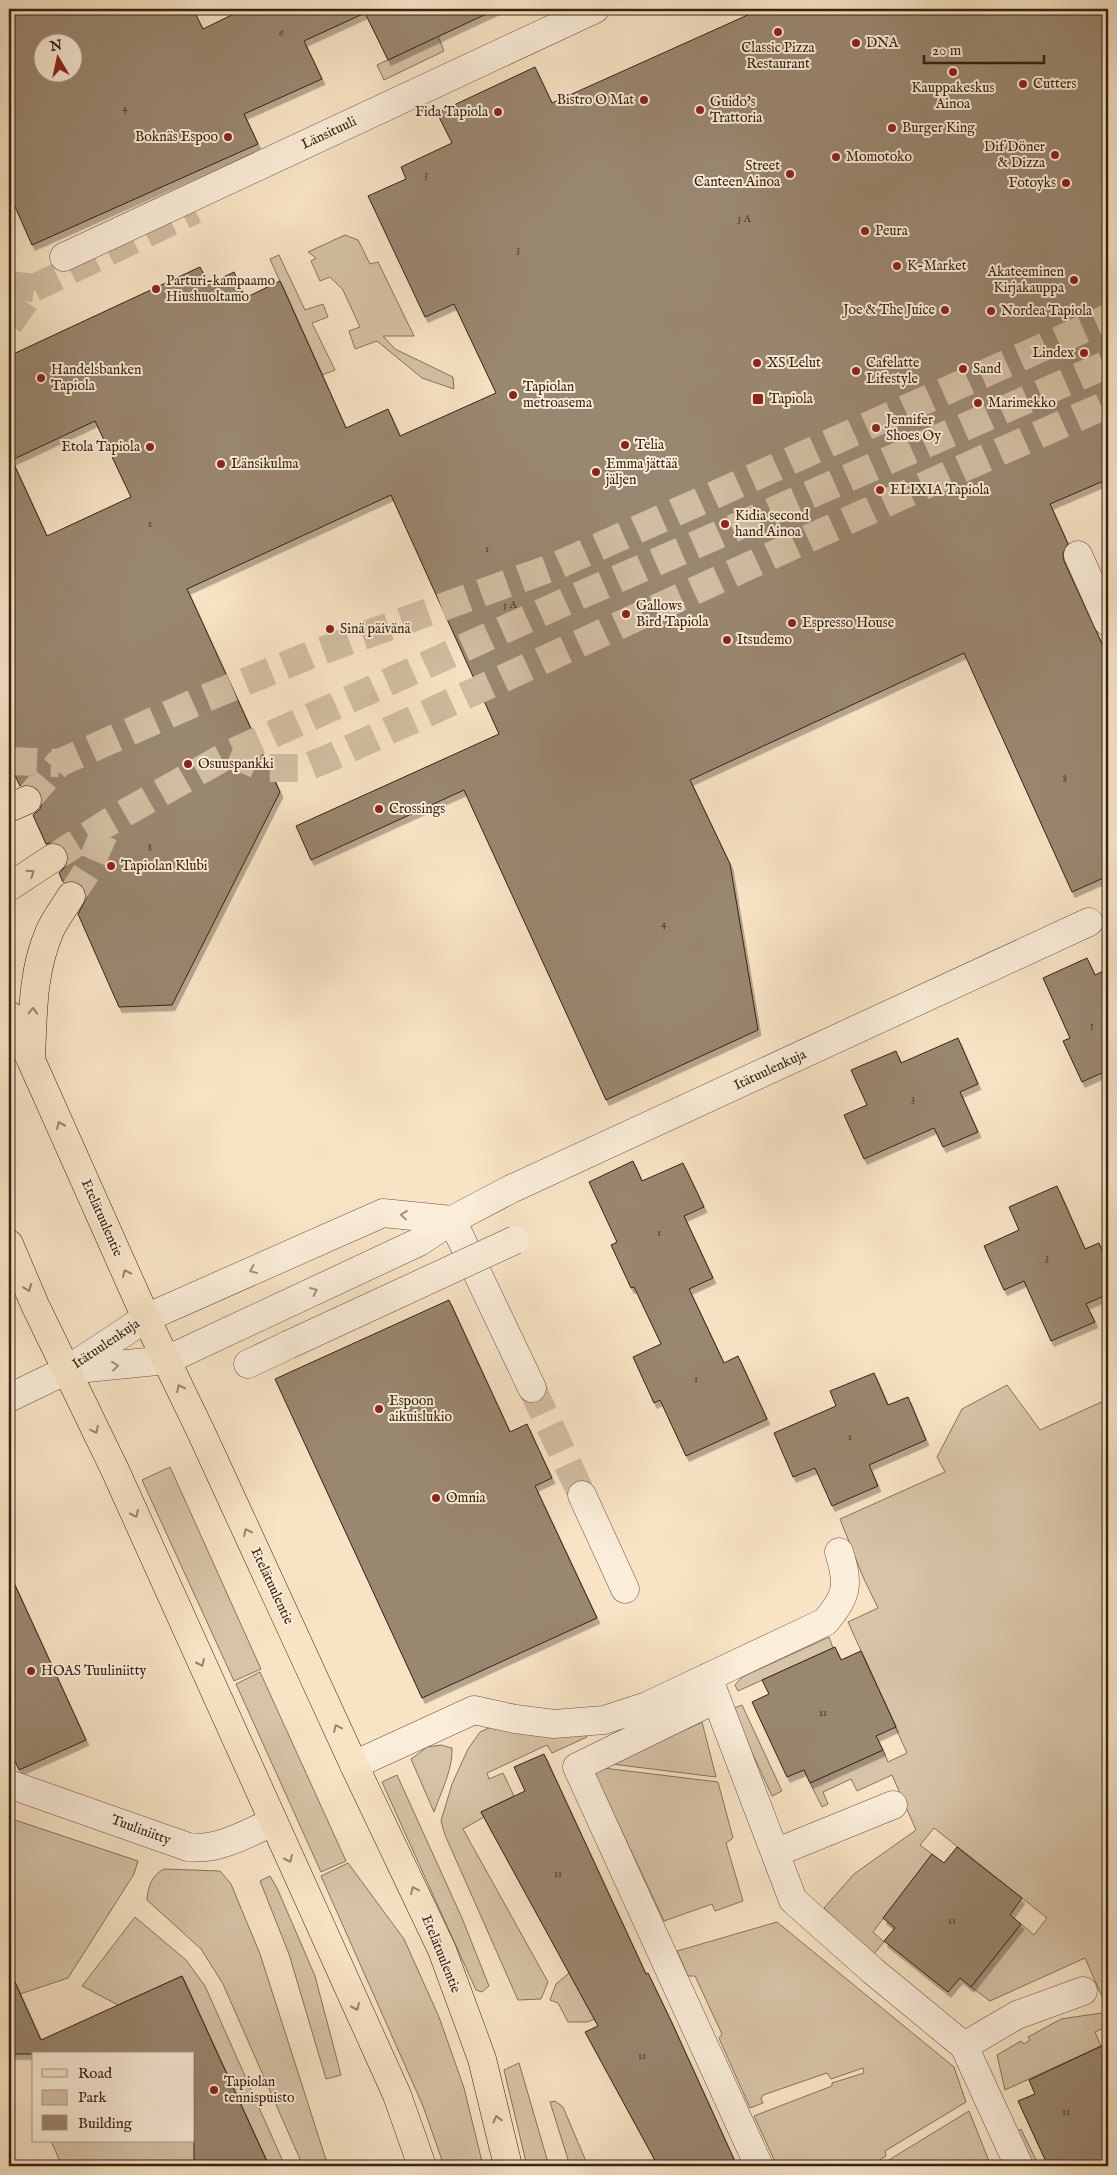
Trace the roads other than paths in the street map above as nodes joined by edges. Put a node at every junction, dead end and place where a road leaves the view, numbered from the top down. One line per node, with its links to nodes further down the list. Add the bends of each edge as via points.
1 (595, 9): 2 (street, Länsituuli)
2 (64, 257)
3 (1078, 555): 4 (street)
4 (1108, 622)
5 (53, 858): 6 (main road, one-way to 5)
6 (9, 887)
7 (71, 896): 10 (main road, one-way to 7, via 39,960 49,931)
8 (1089, 922): 11 (street, Itätuulenkuja, via 511,1189)
9 (9, 1015): 10 (main road, Etelätuulentie)
10 (31, 1060): 14 (main road, Etelätuulentie, one-way to 10)
11 (452, 1220): 14 (street, Itätuulenkuja, one-way to 14, via 383,1213); 15 (street, Itätuulenkuja, one-way to 11, via 419,1242); 18 (street)
12 (515, 1240): 16 (street, bridge)
13 (9, 1244): 17 (main road, one-way to 17)
14 (146, 1318): 15 (main road, Etelätuulentie); 17 (street, Itätuulenkuja)
15 (167, 1360): 17 (street, Itätuulenkuja, one-way to 15); 24 (main road, Etelätuulentie, one-way to 15)
16 (248, 1364)
17 (66, 1370): 19 (street); 27 (main road, one-way to 27, via 119,1479)
18 (532, 1388)
19 (9, 1398)
20 (582, 1495): 22 (street)
21 (838, 1552): 23 (street, via 846,1574 844,1594 825,1622)
22 (625, 1589)
23 (712, 1688): 24 (street, via 604,1720 554,1724 515,1720 474,1710); 28 (street); 33 (street, via 577,1767)
24 (354, 1765): 32 (main road, Etelätuulentie, one-way to 24, via 482,2059 442,1950)
25 (9, 1784): 27 (street, Tuuliniitty, via 188,1847 214,1847)
26 (893, 1805): 28 (street)
27 (273, 1822): 31 (main road, one-way to 31, via 396,2095)
28 (775, 1854): 30 (street, via 793,1900)
29 (1083, 1991): 30 (street, via 1017,2015)
30 (964, 2046): 34 (street)
31 (422, 2166)
32 (508, 2166)
33 (759, 2166)
34 (1019, 2166)

